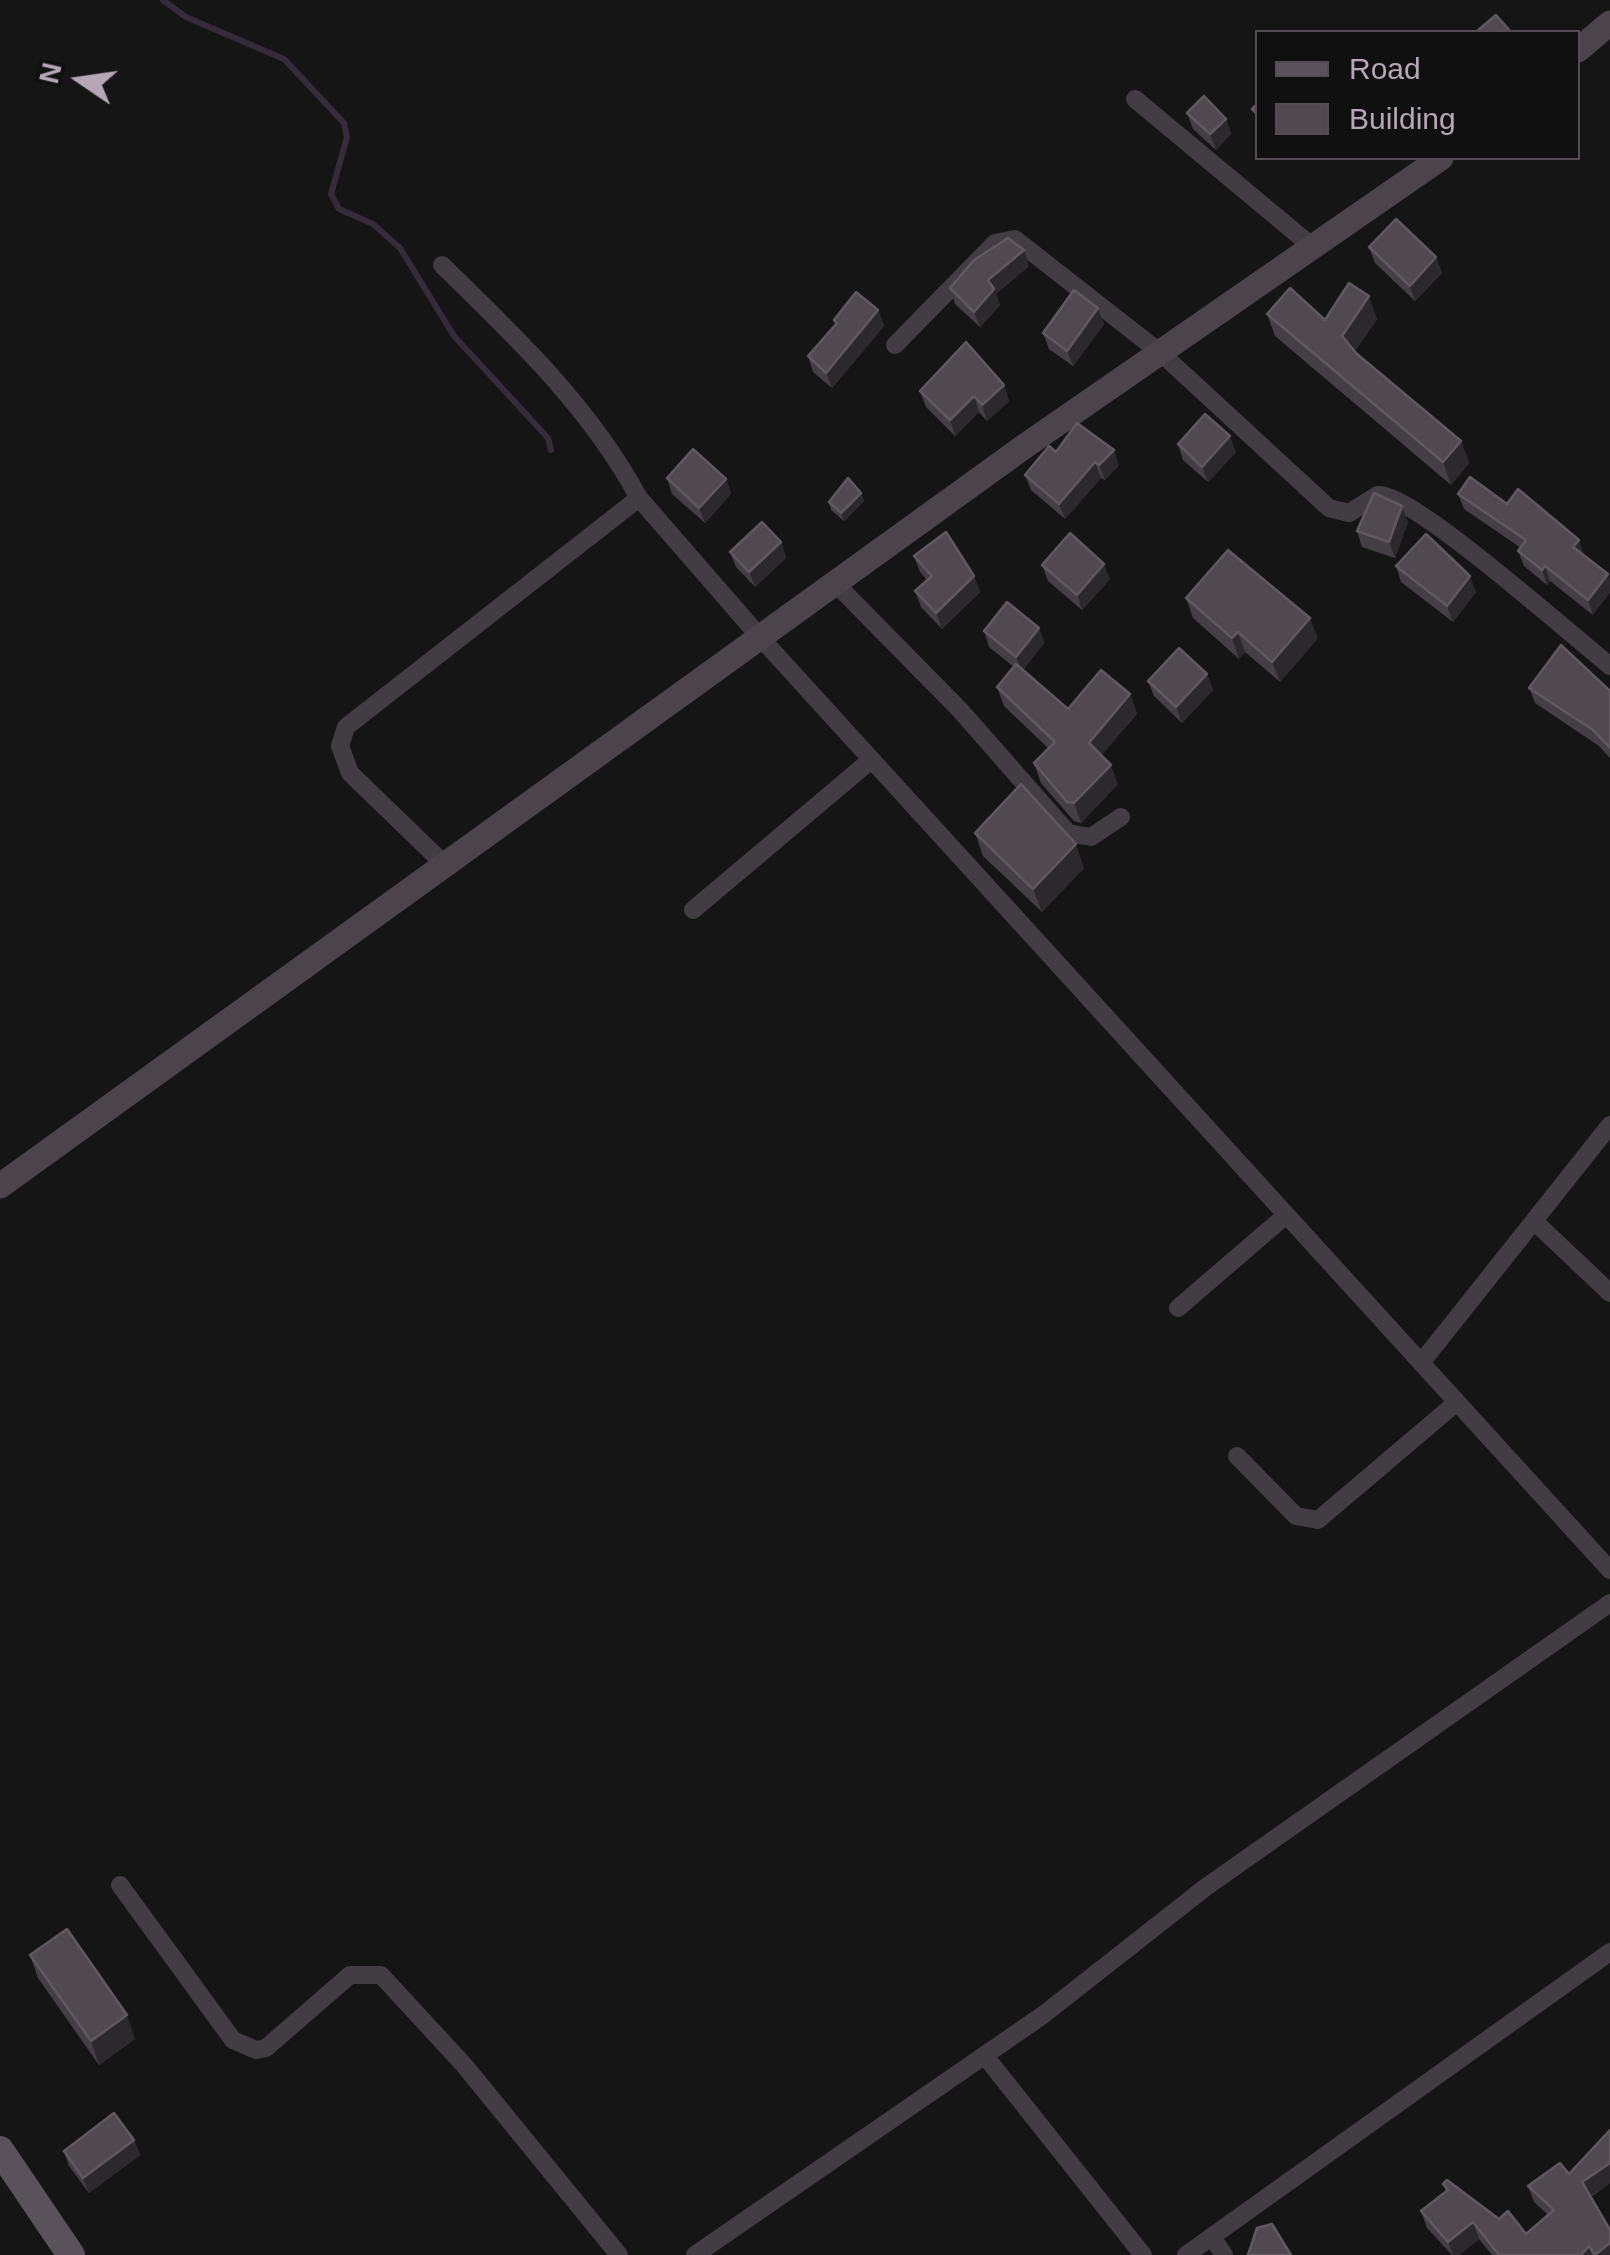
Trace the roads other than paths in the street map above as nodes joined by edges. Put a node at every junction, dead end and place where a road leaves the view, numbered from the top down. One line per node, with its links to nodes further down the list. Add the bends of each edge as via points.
1 (1610, 23): 2 (street)
2 (1580, 48)
3 (1135, 99): 5 (street)
4 (1439, 160): 5 (street)
5 (1314, 248): 8 (street)
6 (442, 264): 9 (street, via 602,436)
7 (895, 345): 8 (street, via 996,243 1009,238)
8 (1162, 354): 10 (street); 12 (street, via 1328,508 1349,513 1378,494 1395,497)
9 (640, 498): 11 (street); 15 (street, via 346,727 340,746 350,773)
10 (834, 582): 11 (street); 14 (street, via 1068,833 1091,837)
11 (759, 636): 13 (street); 15 (street)
12 (1610, 666)
13 (871, 760): 16 (street); 19 (street)
14 (1121, 817)
15 (444, 864): 18 (street)
16 (693, 910)
17 (1610, 1125): 20 (street)
18 (0, 1186)
19 (1285, 1216): 22 (street); 23 (street)
20 (1534, 1221): 21 (street); 23 (street)
21 (1610, 1293)
22 (1178, 1308)
23 (1421, 1363): 24 (street)
24 (1456, 1402): 25 (street, via 1318,1520 1296,1516); 26 (street)
25 (1237, 1456)
26 (1610, 1570)
27 (1610, 1603): 30 (street, via 1206,1886)
28 (120, 1885): 34 (street, via 244,2046 266,2048 350,1975 381,1975)
29 (1610, 1952): 32 (street)
30 (986, 2056): 35 (street); 36 (street)
31 (0, 2150): 33 (main road)
32 (1212, 2237): 37 (street); 38 (street)
33 (72, 2255)
34 (619, 2255)
35 (696, 2255)
36 (1143, 2255)
37 (1186, 2255)
38 (1224, 2255)

